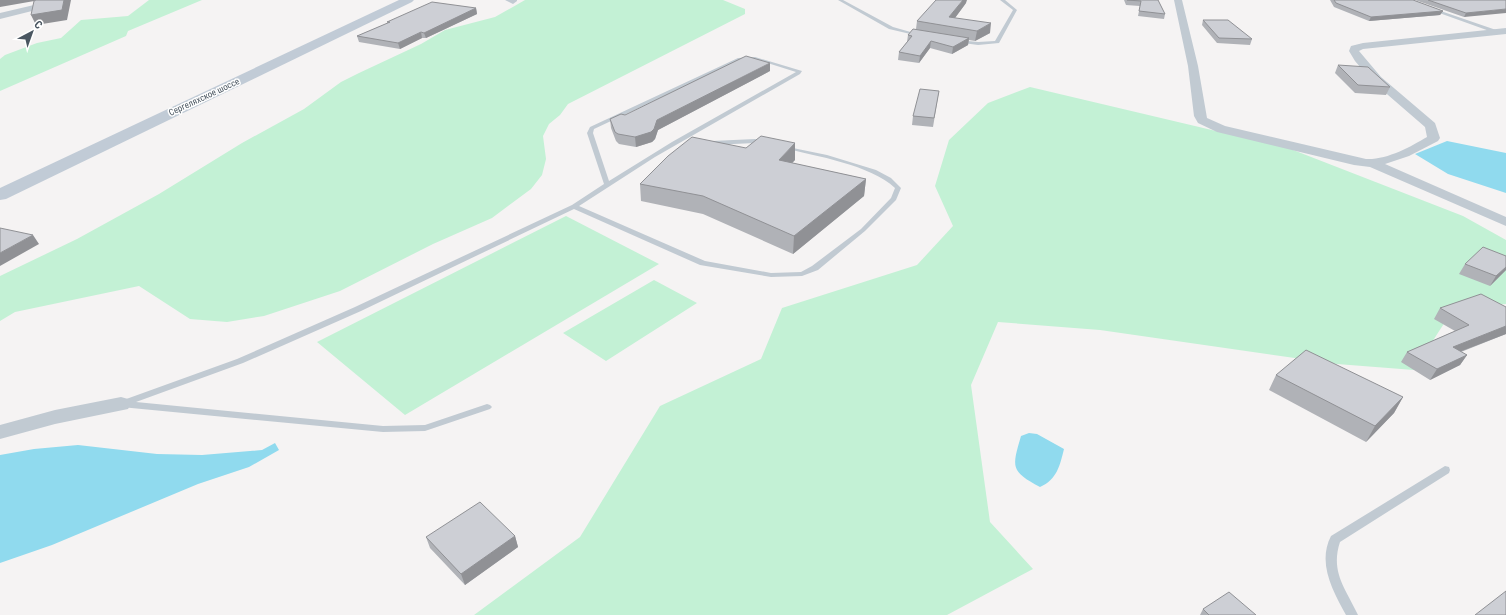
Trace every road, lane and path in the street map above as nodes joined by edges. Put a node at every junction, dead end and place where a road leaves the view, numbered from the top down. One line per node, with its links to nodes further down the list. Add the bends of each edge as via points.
1 (49, 0): 9 (street, via 37,7)
2 (408, 0): 20 (main road, Сергеляхское шоссе)
3 (509, 0): 4 (street)
4 (513, 0)
5 (840, 0): 11 (lane, via 891,28)
6 (1002, 0): 12 (lane, via 1015,10 997,42 977,44)
7 (1178, 0): 18 (street, via 1202,120 1221,129)
8 (1426, 7): 10 (lane)
9 (0, 16)
10 (1502, 32): 18 (street, via 1355,48 1356,56 1373,74 1431,126 1434,138 1424,145)
11 (924, 36)
12 (954, 40)
13 (702, 143): 15 (lane, via 755,141)
14 (687, 144): 16 (lane)
15 (771, 144)
16 (671, 145): 19 (lane); 19 (lane, via 799,71 755,58 740,59 592,128 590,133)
17 (779, 145): 21 (lane, via 874,171 889,179 898,188 894,199 863,230 815,268 802,274 771,275 703,263)
18 (1371, 163): 22 (street)
19 (607, 184): 21 (lane)
20 (0, 195)
21 (574, 206): 23 (lane, via 358,309 247,358)
22 (1506, 222)
23 (121, 404): 24 (lane, via 383,429 425,428); 25 (street, via 55,417)
24 (487, 407)
25 (0, 432)
26 (1445, 470): 27 (lane, via 1336,539 1331,549 1330,565 1337,587)
27 (1352, 615)

